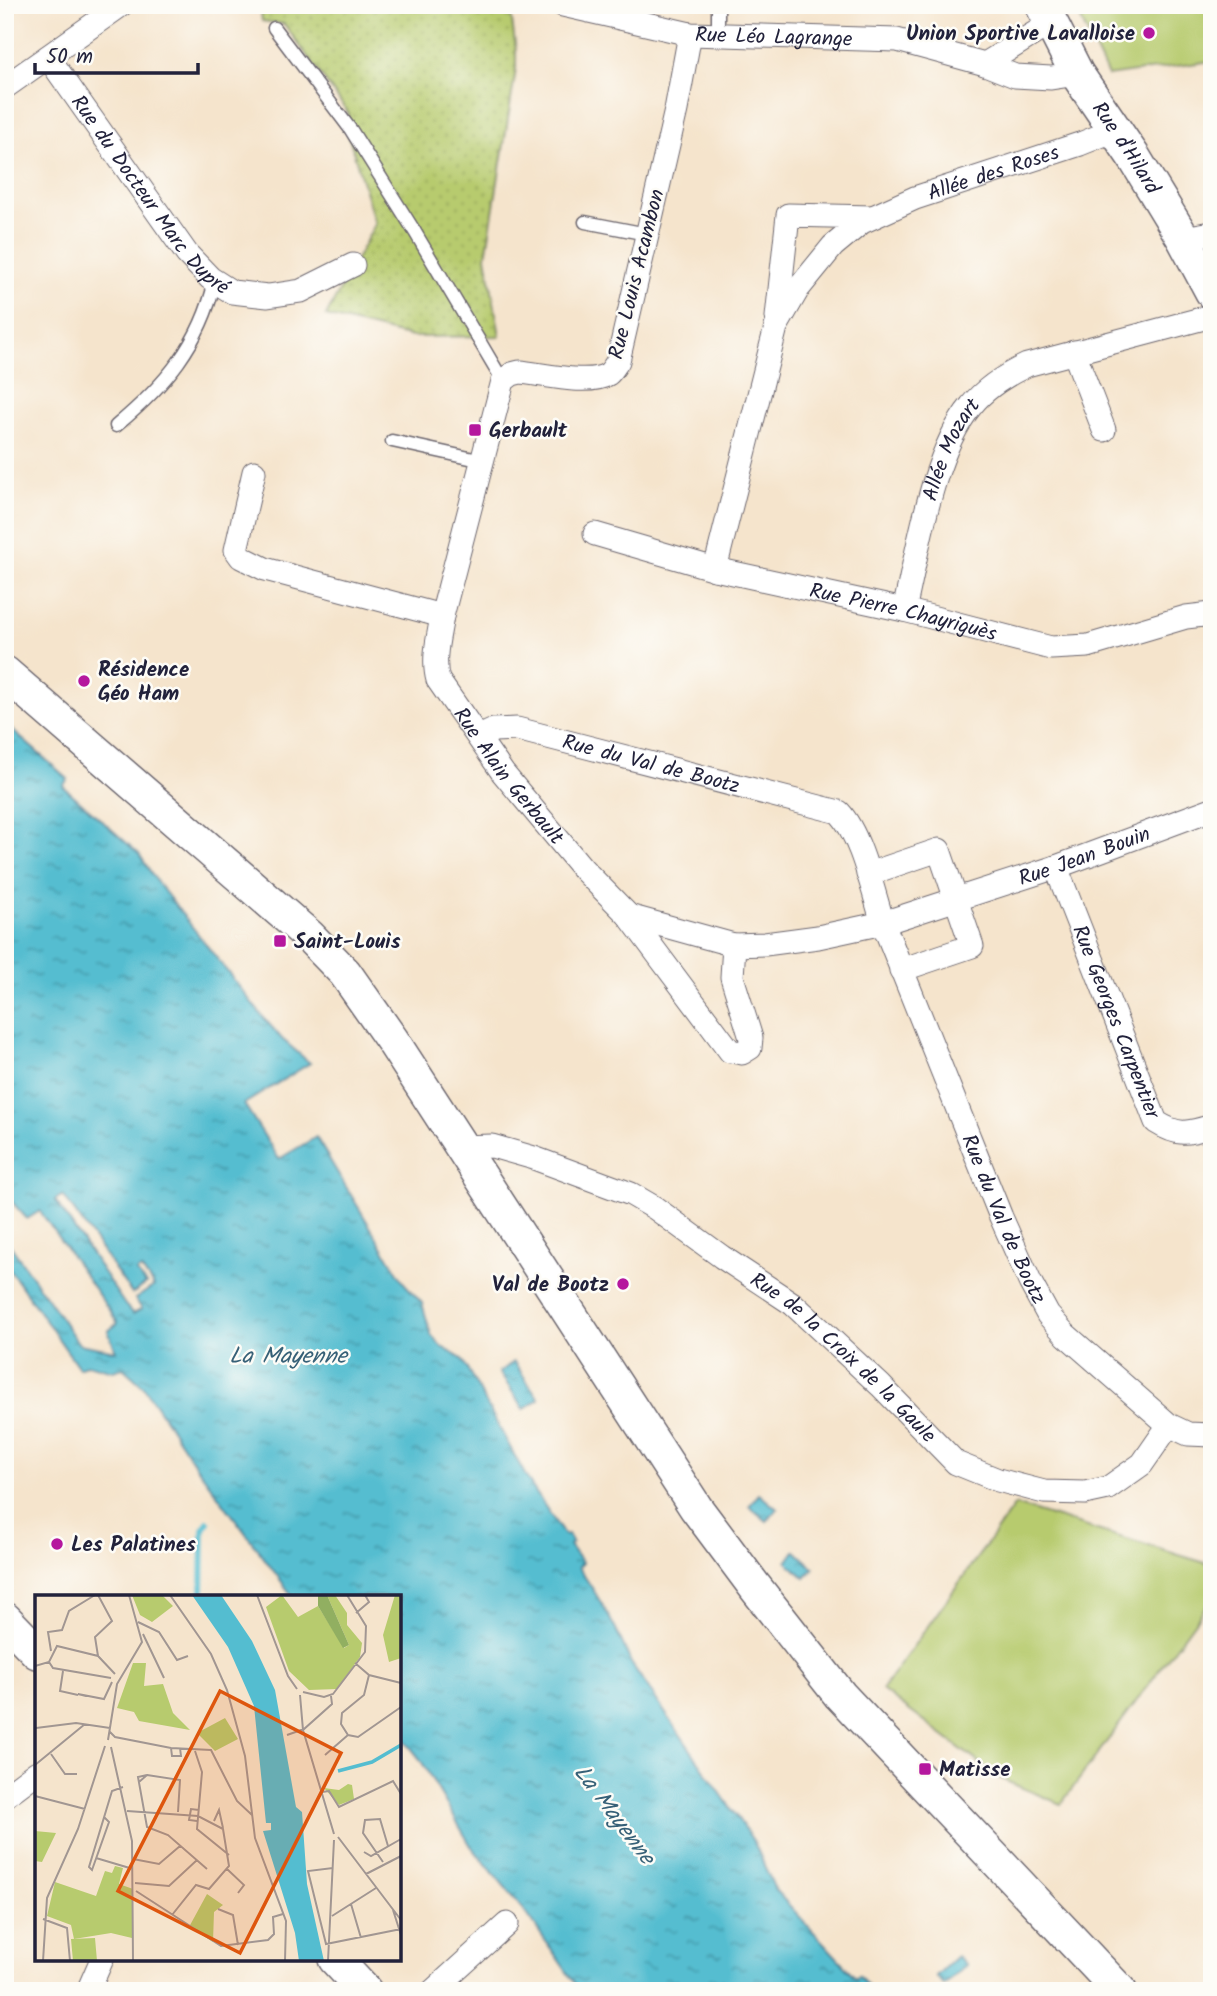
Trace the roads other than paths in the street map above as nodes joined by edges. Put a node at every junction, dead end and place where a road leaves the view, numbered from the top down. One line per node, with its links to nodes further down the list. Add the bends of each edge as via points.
1 (121, 5): 8 (street)
2 (563, 5): 6 (street, Rue Léo Lagrange)
3 (718, 5): 7 (lane)
4 (1046, 14): 9 (street); 10 (main road, Rue d'Hilard)
5 (274, 29): 23 (lane, via 351,130)
6 (690, 34): 7 (street, Rue Léo Lagrange); 15 (street, Rue Louis Acambon)
7 (718, 36): 9 (street, Rue Léo Lagrange, via 897,40)
8 (48, 57): 11 (street); 18 (street, Rue du Docteur Marc Dupré, via 187,254)
9 (985, 64): 10 (street, Rue Léo Lagrange, via 1015,76)
10 (1077, 74): 12 (main road, Rue d'Hilard)
11 (5, 87)
12 (1115, 130): 13 (street, Allée des Roses); 16 (main road, Rue d'Hilard)
13 (872, 217): 21 (street, Allée des Roses, via 833,246 798,289); 21 (street, Allée des Roses, via 788,215)
14 (585, 222): 15 (lane)
15 (648, 234): 23 (street, Rue Louis Acambon, via 618,361 610,373 581,379 520,372)
16 (1197, 235): 19 (main road, Rue d'Hilard)
17 (353, 265): 18 (street, Rue du Docteur Marc Dupré, via 301,291 268,296 232,292)
18 (215, 281): 24 (lane, via 210,304 177,366 150,398)
19 (1212, 292)
20 (1212, 316): 22 (street, Allée Mozart)
21 (776, 327): 30 (street, Allée des Roses)
22 (1074, 352): 25 (street); 31 (street, Allée Mozart, via 1000,378 971,406 948,441)
23 (503, 381): 27 (street)
24 (116, 426)
25 (1104, 430)
26 (392, 441): 27 (lane)
27 (484, 461): 33 (street)
28 (254, 472): 33 (street, via 236,550 241,557 265,569)
29 (595, 534): 30 (street, Rue Pierre Chayriguès)
30 (715, 569): 31 (street, Rue Pierre Chayriguès)
31 (904, 610): 32 (street, Rue Pierre Chayriguès, via 1051,648 1088,646 1186,617)
32 (1212, 614)
33 (442, 616): 35 (street, Rue Alain Gerbault, via 435,671)
34 (5, 673): 45 (main road, via 345,972)
35 (478, 737): 38 (street, Rue du Val de Bootz, via 494,730 517,729 828,808 847,820); 40 (street, Rue Alain Gerbault, via 583,869)
36 (1212, 809): 37 (street, Rue Jean Bouin)
37 (1056, 867): 39 (street, Rue Jean Bouin); 44 (street, Rue Georges Carpentier, via 1156,1122 1172,1132 1191,1133)
38 (869, 874): 39 (street, via 939,850); 41 (street, Rue du Val de Bootz)
39 (956, 899): 41 (street, Rue Jean Bouin); 43 (street, via 972,946)
40 (629, 916): 42 (street); 42 (street, Rue Alain Gerbault, via 730,1051 742,1053 750,1048 751,1038 732,978)
41 (883, 923): 42 (street, via 818,937); 43 (street, Rue du Val de Bootz)
42 (734, 945)
43 (901, 970): 46 (street, Rue du Val de Bootz, via 1001,1217 1048,1315)
44 (1212, 1126)
45 (460, 1147): 46 (street, Rue de la Croix de la Gaule, via 492,1146 534,1158 631,1194 655,1208 793,1304 956,1463 998,1480 1044,1492 1085,1493 1108,1488 1142,1464); 58 (main road, via 696,1508 755,1587 840,1695)
46 (1169, 1425): 47 (street, via 1188,1434)
47 (1212, 1435)
48 (5, 1619): 49 (main road)
49 (35, 1650)
50 (35, 1774): 51 (street)
51 (5, 1796)
52 (507, 1924): 57 (street)
53 (101, 1961): 55 (street)
54 (337, 1961): 56 (main road)
55 (88, 1991)
56 (365, 1991)
57 (433, 1991)
58 (1120, 1991)

